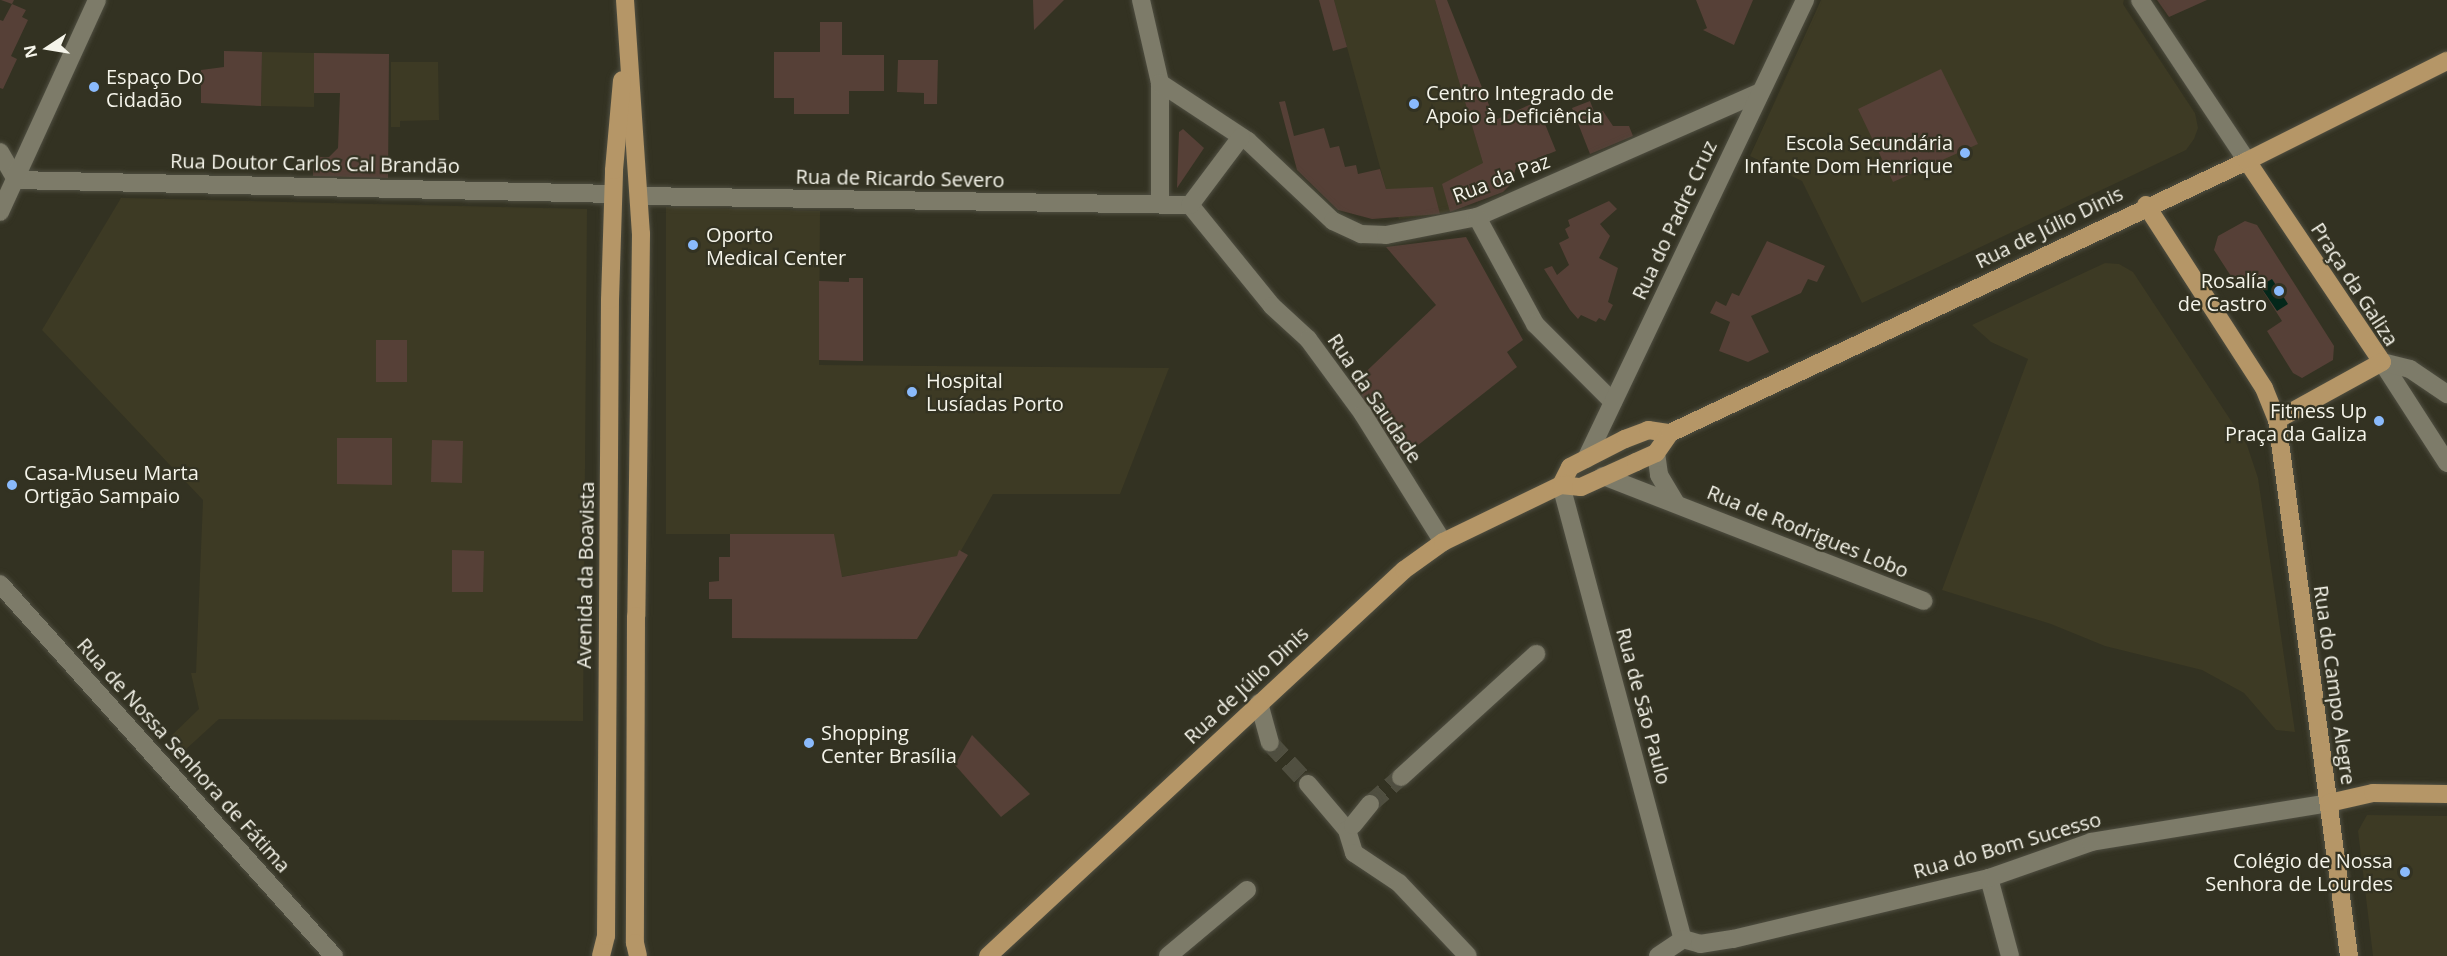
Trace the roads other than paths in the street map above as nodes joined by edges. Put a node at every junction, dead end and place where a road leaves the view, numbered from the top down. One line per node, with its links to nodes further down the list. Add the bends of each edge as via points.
1 (96, 0): 13 (street)
2 (625, 0): 6 (main road)
3 (1141, 0): 8 (street)
4 (1805, 0): 9 (street, Rua do Padre Cruz)
5 (2140, 0): 12 (street)
6 (626, 37): 14 (main road, Avenida da Boavista); 15 (main road)
7 (2447, 61): 12 (main road, Rua de Júlio Dinis)
8 (1160, 83): 10 (street, Rua da Paz); 16 (street)
9 (1760, 92): 20 (street, Rua da Paz); 23 (street, Rua do Padre Cruz)
10 (1241, 137): 17 (street); 20 (street, Rua da Paz, via 1333,221 1361,234 1386,235)
11 (0, 152): 13 (street)
12 (2247, 161): 18 (main road, Rua de Júlio Dinis); 21 (main road, Praça da Galiza)
13 (16, 180): 14 (street, Rua Doutor Carlos Cal Brandão); 19 (street)
14 (613, 194): 15 (main road); 48 (main road, Avenida da Boavista, via 606,936)
15 (640, 196): 16 (street, Rua de Ricardo Severo); 49 (main road, via 635,943)
16 (1160, 204): 17 (street, Rua de Ricardo Severo)
17 (1190, 205): 32 (street, Rua da Saudade, via 1272,306 1308,339 1357,405)
18 (2146, 205): 24 (main road, via 2258,378); 25 (main road, Rua de Júlio Dinis)
19 (0, 212)
20 (1477, 217): 23 (street, via 1535,324)
21 (2382, 362): 22 (street, via 2410,369); 24 (main road, Praça da Galiza); 28 (street)
22 (2447, 394)
23 (1613, 402): 27 (street, Rua do Padre Cruz)
24 (2277, 420): 41 (main road, Rua do Campo Alegre)
25 (1670, 433): 26 (main road, Rua de Júlio Dinis); 27 (main road, Rua de Júlio Dinis, via 1648,430)
26 (1656, 453): 29 (main road, Rua de Júlio Dinis); 31 (street, Rua de Rodrigues Lobo, via 1659,475)
27 (1586, 459): 30 (main road, Rua de Júlio Dinis, via 1570,467)
28 (2447, 463)
29 (1603, 476): 30 (main road, Rua de Júlio Dinis, via 1581,487); 31 (street, Rua de Rodrigues Lobo)
30 (1561, 485): 32 (main road, Rua de Júlio Dinis); 46 (street, Rua de São Paulo)
31 (1675, 502): 34 (street, Rua de Rodrigues Lobo)
32 (1443, 542): 36 (main road, Rua de Júlio Dinis, via 1404,570)
33 (0, 584): 47 (street, Rua de Nossa Senhora de Fátima)
34 (1924, 601)
35 (1536, 654): 38 (street)
36 (1259, 703): 37 (street); 50 (main road, Rua de Júlio Dinis)
37 (1270, 743)
38 (1401, 777)
39 (1308, 784): 52 (street, via 1347,830 1354,853 1399,883)
40 (2447, 794): 41 (main road, Rua do Bom Sucesso, via 2373,793)
41 (2329, 803): 44 (street, Rua do Bom Sucesso, via 2091,842); 55 (main road, Rua do Campo Alegre)
42 (1370, 804): 43 (street)
43 (1353, 825)
44 (1989, 878): 46 (street, Rua do Bom Sucesso, via 1732,939 1700,944); 54 (street)
45 (1247, 890): 51 (street)
46 (1683, 939): 53 (street)
47 (334, 956)
48 (601, 956)
49 (638, 956)
50 (988, 956)
51 (1168, 956)
52 (1468, 956)
53 (1658, 956)
54 (2010, 956)
55 (2349, 956)

